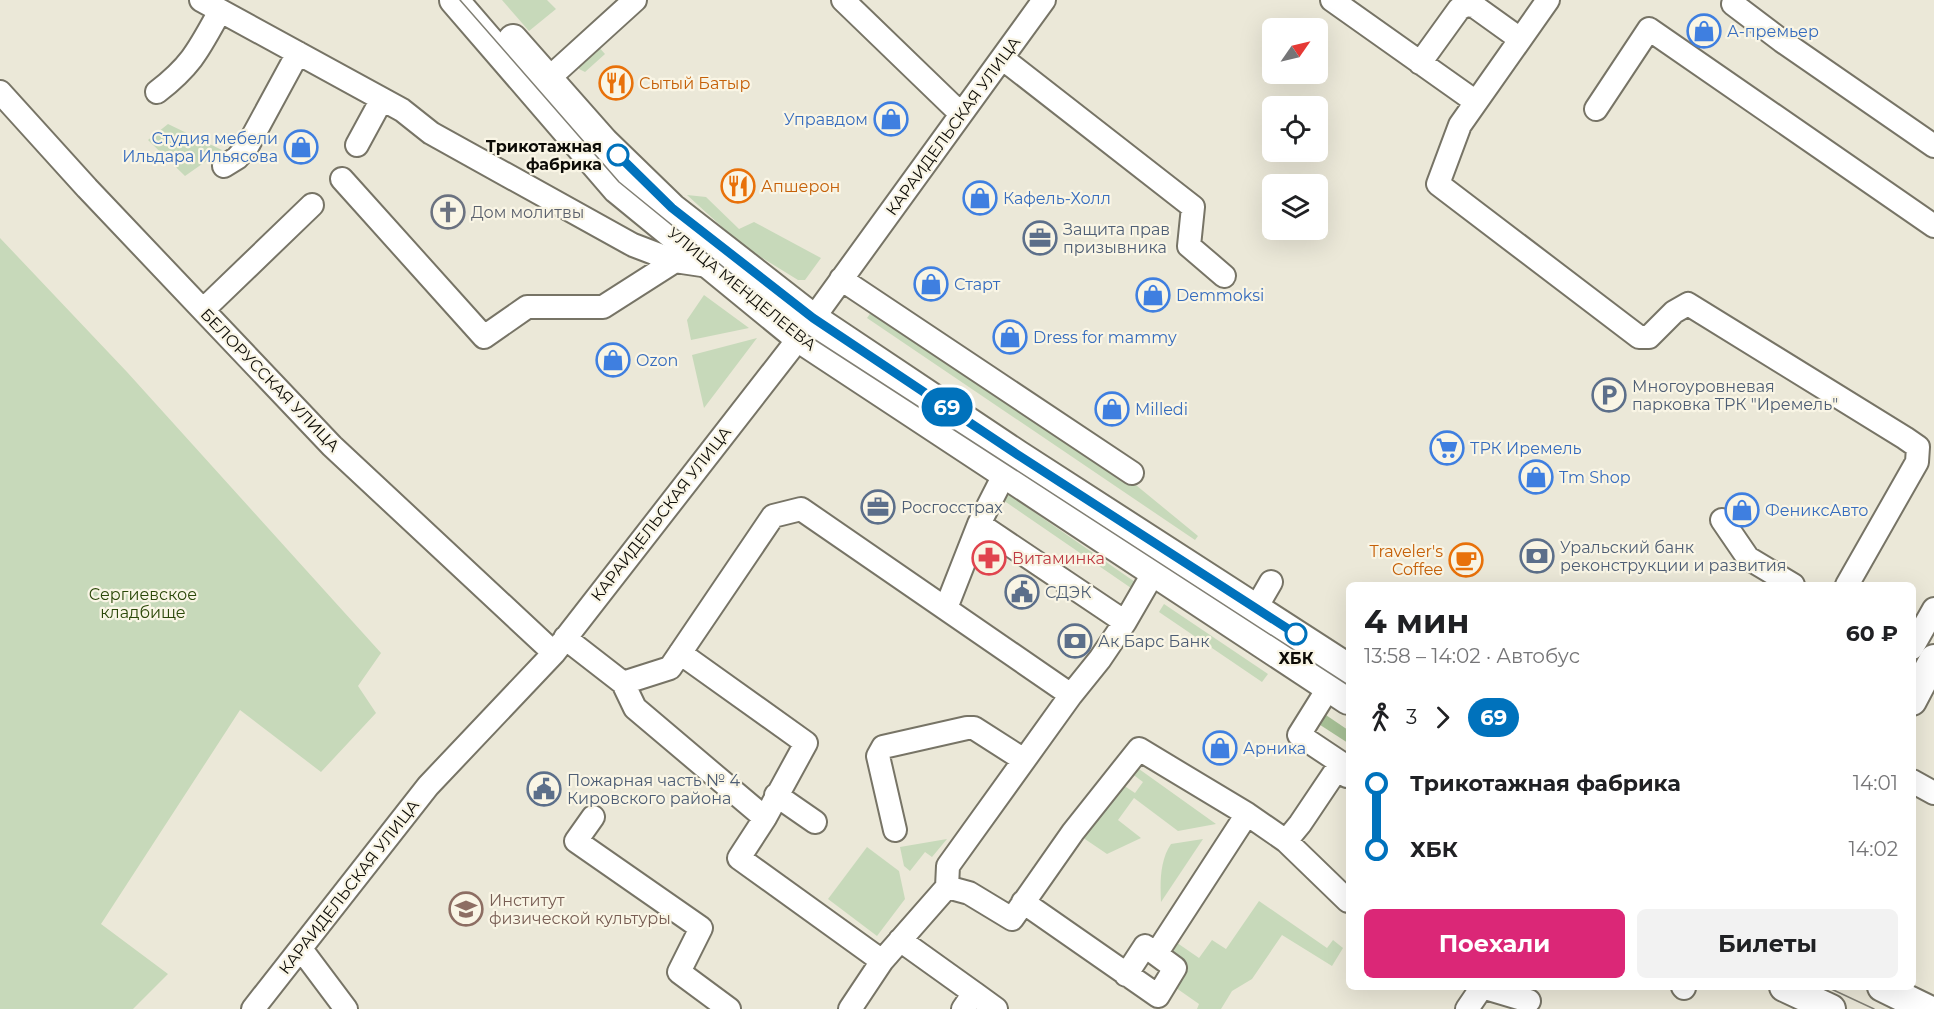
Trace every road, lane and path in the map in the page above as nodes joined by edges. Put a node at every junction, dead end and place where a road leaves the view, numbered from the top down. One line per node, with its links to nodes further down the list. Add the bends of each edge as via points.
1 (454, 0): 27 (main road, УЛИЦА МЕНДЕЛЕЕВА, via 617,189)
2 (479, 0): 14 (main road, УЛИЦА МЕНДЕЛЕЕВА)
3 (635, 0): 14 (street)
4 (843, 0): 20 (street)
5 (1044, 0): 12 (street, КАРАИДЕЛЬСКАЯ УЛИЦА)
6 (1332, 0): 13 (street)
7 (1548, 0): 10 (street)
8 (1735, 0): 22 (street, via 1733,4 1782,41)
9 (210, 5): 11 (street); 16 (street, via 192,61)
10 (1520, 39): 13 (street, via 1474,6 1466,5); 18 (street)
11 (298, 53): 17 (street); 23 (street, via 247,147)
12 (1002, 58): 20 (street, КАРАИДЕЛЬСКАЯ УЛИЦА); 29 (street, via 1193,207 1189,246)
13 (1420, 63): 18 (street)
14 (548, 79): 27 (main road, УЛИЦА МЕНДЕЛЕЕВА, via 604,142)
15 (0, 92): 31 (street, БЕЛОРУССКАЯ УЛИЦА)
16 (157, 92)
17 (382, 99): 21 (street); 28 (street, via 431,133 622,239)
18 (1476, 102): 33 (street, via 1460,125 1438,184 1639,336 1649,338 1674,312 1688,304 1905,438 1918,447)
19 (1596, 109): 26 (street, via 1649,29)
20 (961, 114): 30 (street, КАРАИДЕЛЬСКАЯ УЛИЦА)
21 (357, 145)
22 (1934, 146)
23 (224, 166)
24 (342, 178): 28 (street, via 484,338 527,307 603,307)
25 (312, 205): 31 (street)
26 (1934, 226)
27 (722, 260): 28 (street); 32 (main road, УЛИЦА МЕНДЕЛЕЕВА)
28 (675, 261)
29 (1224, 276)
30 (842, 279): 32 (street, КАРАИДЕЛЬСКАЯ УЛИЦА); 35 (street)
31 (203, 310): 46 (street, БЕЛОРУССКАЯ УЛИЦА, via 332,446)
32 (806, 328): 34 (main road, УЛИЦА МЕНДЕЛЕЕВА); 43 (main road, УЛИЦА МЕНДЕЛЕЕВА, via 1018,455); 46 (street, КАРАИДЕЛЬСКАЯ УЛИЦА)
33 (1925, 468): 41 (street)
34 (1005, 473): 37 (street); 38 (main road, УЛИЦА МЕНДЕЛЕЕВА)
35 (1132, 473)
36 (1722, 520): 40 (street, via 1748,558)
37 (979, 524): 42 (street); 45 (street)
38 (1154, 572): 45 (street); 51 (main road, УЛИЦА МЕНДЕЛЕЕВА)
39 (1271, 582): 43 (street)
40 (1788, 582)
41 (1849, 582)
42 (946, 608): 47 (street, via 801,509 773,516); 52 (street)
43 (1256, 608): 51 (main road, УЛИЦА МЕНДЕЛЕЕВА)
44 (1934, 609): 48 (street)
45 (1125, 622): 52 (street)
46 (559, 646): 49 (street, БЕЛОРУССКАЯ УЛИЦА); 68 (street, КАРАИДЕЛЬСКАЯ УЛИЦА, via 428,786)
47 (680, 653): 49 (street, via 670,668); 57 (street, via 806,743)
48 (1922, 657): 50 (main road)
49 (623, 683): 60 (street, via 635,708)
50 (1916, 683)
51 (1342, 685): 54 (street, via 1299,735)
52 (1071, 695): 53 (street)
53 (1024, 760): 62 (street, via 974,728 884,747 878,756); 64 (street, via 948,866)
54 (1345, 771): 63 (street)
55 (1916, 783): 56 (street)
56 (1934, 793)
57 (776, 795): 60 (street); 61 (street)
58 (1247, 814): 63 (street); 66 (street, via 1139,749); 69 (street)
59 (593, 817): 80 (street, via 576,841 701,927 679,972)
60 (765, 818): 70 (street, via 739,858)
61 (815, 822)
62 (895, 830)
63 (1286, 841): 65 (street)
64 (947, 887): 66 (street, via 969,893 1012,919); 67 (street)
65 (1346, 899)
66 (1023, 902): 71 (street)
67 (900, 940): 70 (street); 77 (street)
68 (301, 949): 78 (street, КАРАИДЕЛЬСКАЯ УЛИЦА); 79 (street)
69 (1156, 954): 71 (street, via 1145,946); 71 (street, via 1175,968 1158,996)
70 (882, 961): 81 (street)
71 (1126, 975)
72 (1480, 990): 83 (street)
73 (1495, 990): 76 (street)
74 (1888, 990): 85 (main road)
75 (1785, 993): 84 (main road)
76 (1535, 999)
77 (968, 1001): 82 (street)
78 (253, 1009)
79 (346, 1009)
80 (729, 1009)
81 (850, 1009)
82 (996, 1009)
83 (1467, 1009)
84 (1831, 1009)
85 (1927, 1009)

